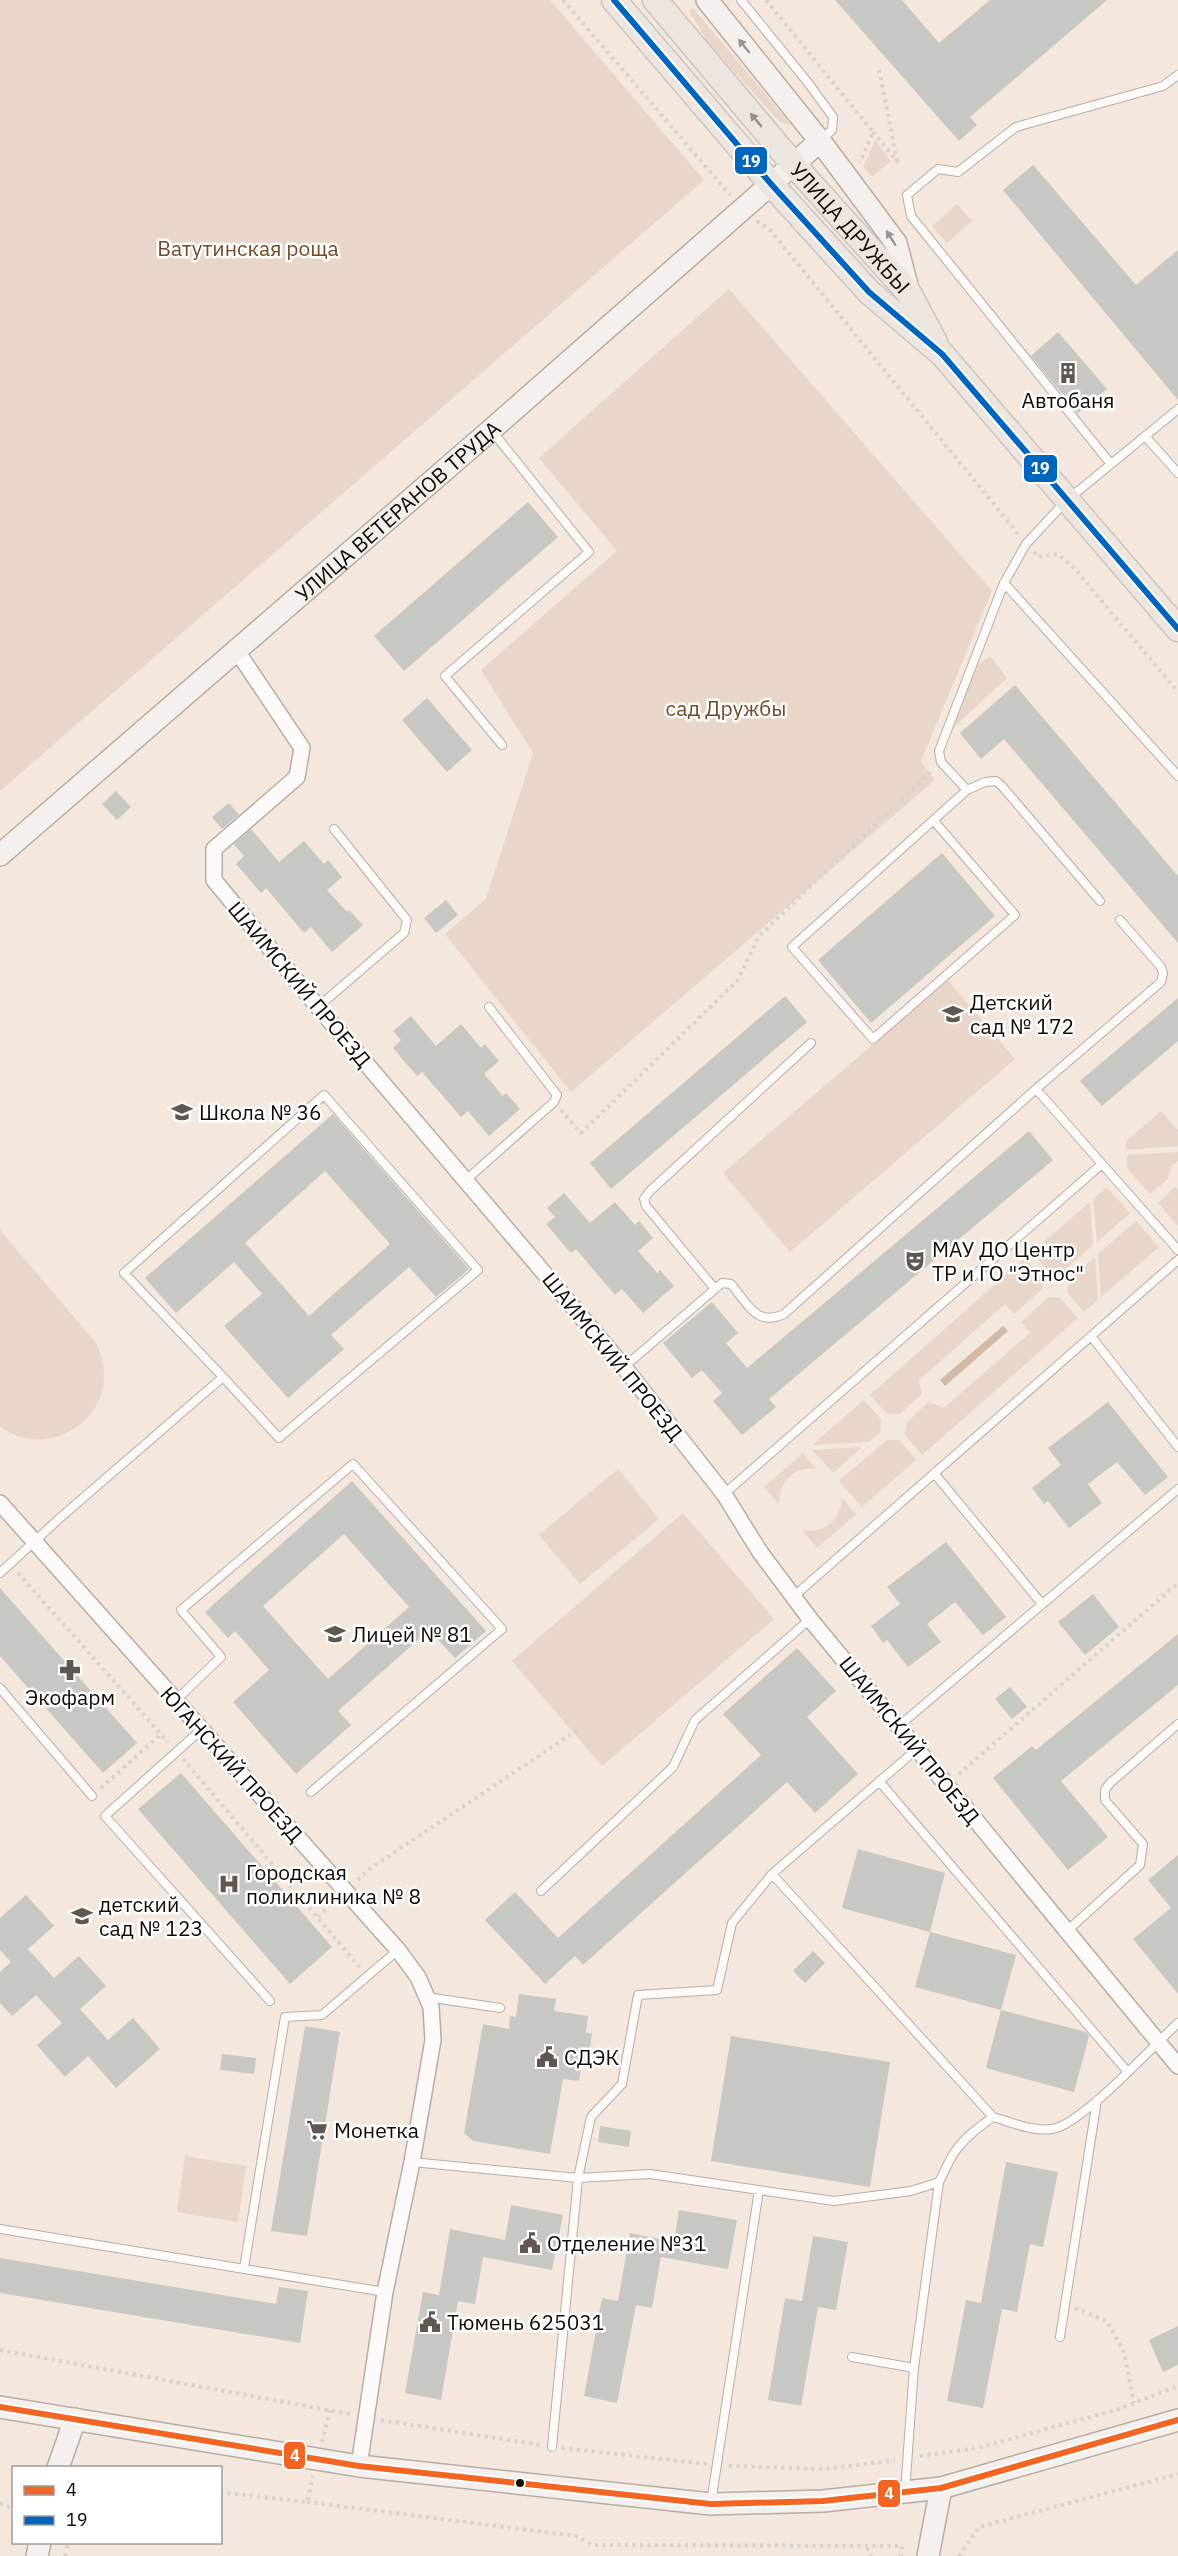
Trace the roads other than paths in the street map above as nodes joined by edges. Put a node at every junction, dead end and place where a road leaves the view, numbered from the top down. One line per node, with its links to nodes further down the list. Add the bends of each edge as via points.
1 (614, 0): 8 (main road, УЛИЦА ДРУЖБЫ)
2 (655, 0): 7 (main road, УЛИЦА ДРУЖБЫ, one-way to 2)
3 (707, 0): 6 (main road, one-way to 3)
4 (741, 0): 6 (lane, via 833,117 832,129)
5 (1178, 75): 14 (lane, via 1163,86 1016,127 958,172 938,169 907,195 911,216)
6 (820, 141): 7 (main road, УЛИЦА ВЕТЕРАНОВ ТРУДА); 9 (main road, one-way to 6, via 896,243)
7 (794, 165): 8 (main road, УЛИЦА ВЕТЕРАНОВ ТРУДА); 9 (main road, УЛИЦА ДРУЖБЫ)
8 (771, 184): 10 (main road, УЛИЦА ДРУЖБЫ, via 868,292); 12 (main road, УЛИЦА ВЕТЕРАНОВ ТРУДА)
9 (909, 293): 10 (main road, УЛИЦА ДРУЖБЫ)
10 (942, 354): 16 (main road, УЛИЦА ДРУЖБЫ)
11 (1178, 409): 13 (lane)
12 (491, 430): 19 (main road, УЛИЦА ВЕТЕРАНОВ ТРУДА); 20 (lane, via 589,552 445,676)
13 (1145, 436): 14 (lane); 15 (lane)
14 (1110, 463): 16 (lane)
15 (1178, 473)
16 (1066, 501): 17 (lane, via 1026,544); 18 (main road, УЛИЦА ДРУЖБЫ)
17 (1004, 583): 21 (lane); 22 (lane, via 939,751 941,762)
18 (1178, 629)
19 (237, 651): 25 (main road, УЛИЦА ВЕТЕРАНОВ ТРУДА); 28 (street, ШАИМСКИЙ ПРОЕЗД, via 302,748 297,777 214,849 214,880)
20 (502, 745)
21 (1178, 776)
22 (968, 790): 23 (lane); 26 (lane, via 984,782 996,781 1001,785)
23 (934, 821): 23 (lane, via 792,947 873,1039 1015,915)
24 (334, 830): 28 (lane, via 407,920 407,926 404,933)
25 (0, 855)
26 (1100, 900)
27 (1120, 920): 31 (lane, via 1161,967 1161,982)
28 (318, 1007): 33 (street, ШАИМСКИЙ ПРОЕЗД)
29 (489, 1007): 33 (lane, via 557,1095 554,1102)
30 (811, 1043): 36 (lane, via 644,1199)
31 (1036, 1089): 32 (lane); 36 (lane, via 784,1314 771,1320 760,1318 731,1284 722,1283)
32 (1102, 1164): 34 (lane); 43 (lane)
33 (466, 1180): 38 (street, ШАИМСКИЙ ПРОЕЗД)
34 (1178, 1250)
35 (1178, 1260): 37 (lane)
36 (715, 1289): 38 (lane)
37 (1091, 1336): 40 (lane); 41 (lane)
38 (624, 1367): 43 (street, ШАИМСКИЙ ПРОЕЗД)
39 (223, 1377): 39 (lane, via 279,1438 478,1270 324,1095 124,1273); 45 (lane)
40 (1178, 1447)
41 (934, 1473): 47 (lane); 48 (lane)
42 (1178, 1489): 48 (lane)
43 (724, 1494): 47 (street, ШАИМСКИЙ ПРОЕЗД)
44 (0, 1503): 45 (street, ЮГАНСКИЙ ПРОЕЗД)
45 (35, 1542): 46 (lane); 51 (street, ЮГАНСКИЙ ПРОЕЗД)
46 (0, 1573)
47 (793, 1597): 49 (street, ШАИМСКИЙ ПРОЕЗД)
48 (1042, 1604): 53 (lane)
49 (810, 1619): 53 (street, ШАИМСКИЙ ПРОЕЗД); 60 (lane, via 694,1720 673,1767)
50 (0, 1688): 58 (lane)
51 (176, 1700): 54 (street, ЮГАНСКИЙ ПРОЕЗД); 57 (lane, via 221,1657 181,1610 353,1464 502,1629)
52 (1178, 1724): 61 (lane, via 1105,1790 1105,1800 1143,1844 1140,1865)
53 (900, 1725): 55 (street, ШАИМСКИЙ ПРОЕЗД)
54 (202, 1730): 62 (street, ЮГАНСКИЙ ПРОЕЗД); 64 (lane, via 105,1816)
55 (917, 1748): 56 (lane); 61 (street, ШАИМСКИЙ ПРОЕЗД)
56 (879, 1781): 59 (lane); 69 (lane)
57 (311, 1792)
58 (92, 1796)
59 (772, 1874): 71 (lane); 73 (lane, via 732,1923 717,1990 638,1995 622,2084 591,2117)
60 (541, 1891)
61 (1067, 1931): 67 (street, ШАИМСКИЙ ПРОЕЗД)
62 (398, 1950): 63 (street, ЮГАНСКИЙ ПРОЕЗД); 77 (lane, via 322,2015 285,2017)
63 (427, 1997): 65 (lane); 72 (street, ЮГАНСКИЙ ПРОЕЗД, via 433,2040)
64 (270, 2001)
65 (500, 2008)
66 (1178, 2023): 67 (lane)
67 (1158, 2042): 68 (street, ШАИМСКИЙ ПРОЕЗД); 69 (lane)
68 (1178, 2066)
69 (1127, 2072): 70 (lane)
70 (1097, 2100): 71 (lane, via 1066,2125 1052,2129); 79 (lane)
71 (993, 2117): 74 (lane, via 953,2154)
72 (412, 2162): 73 (lane); 78 (street, ЮГАНСКИЙ ПРОЕЗД)
73 (579, 2178): 75 (lane, via 650,2174); 85 (lane)
74 (939, 2182): 75 (lane, via 911,2191 834,2201); 81 (lane)
75 (759, 2190): 90 (lane)
76 (0, 2229): 77 (lane)
77 (244, 2268): 78 (lane)
78 (386, 2292): 87 (street, ЮГАНСКИЙ ПРОЕЗД)
79 (1060, 2337)
80 (852, 2357): 81 (lane)
81 (914, 2368): 89 (lane)
82 (0, 2407): 83 (main road)
83 (75, 2419): 86 (main road); 87 (main road)
84 (1178, 2420): 88 (main road)
85 (552, 2447)
86 (59, 2466)
87 (359, 2466): 90 (main road)
88 (941, 2488): 89 (main road); 91 (main road)
89 (905, 2492): 90 (main road, via 823,2501)
90 (711, 2504)
91 (928, 2556)

